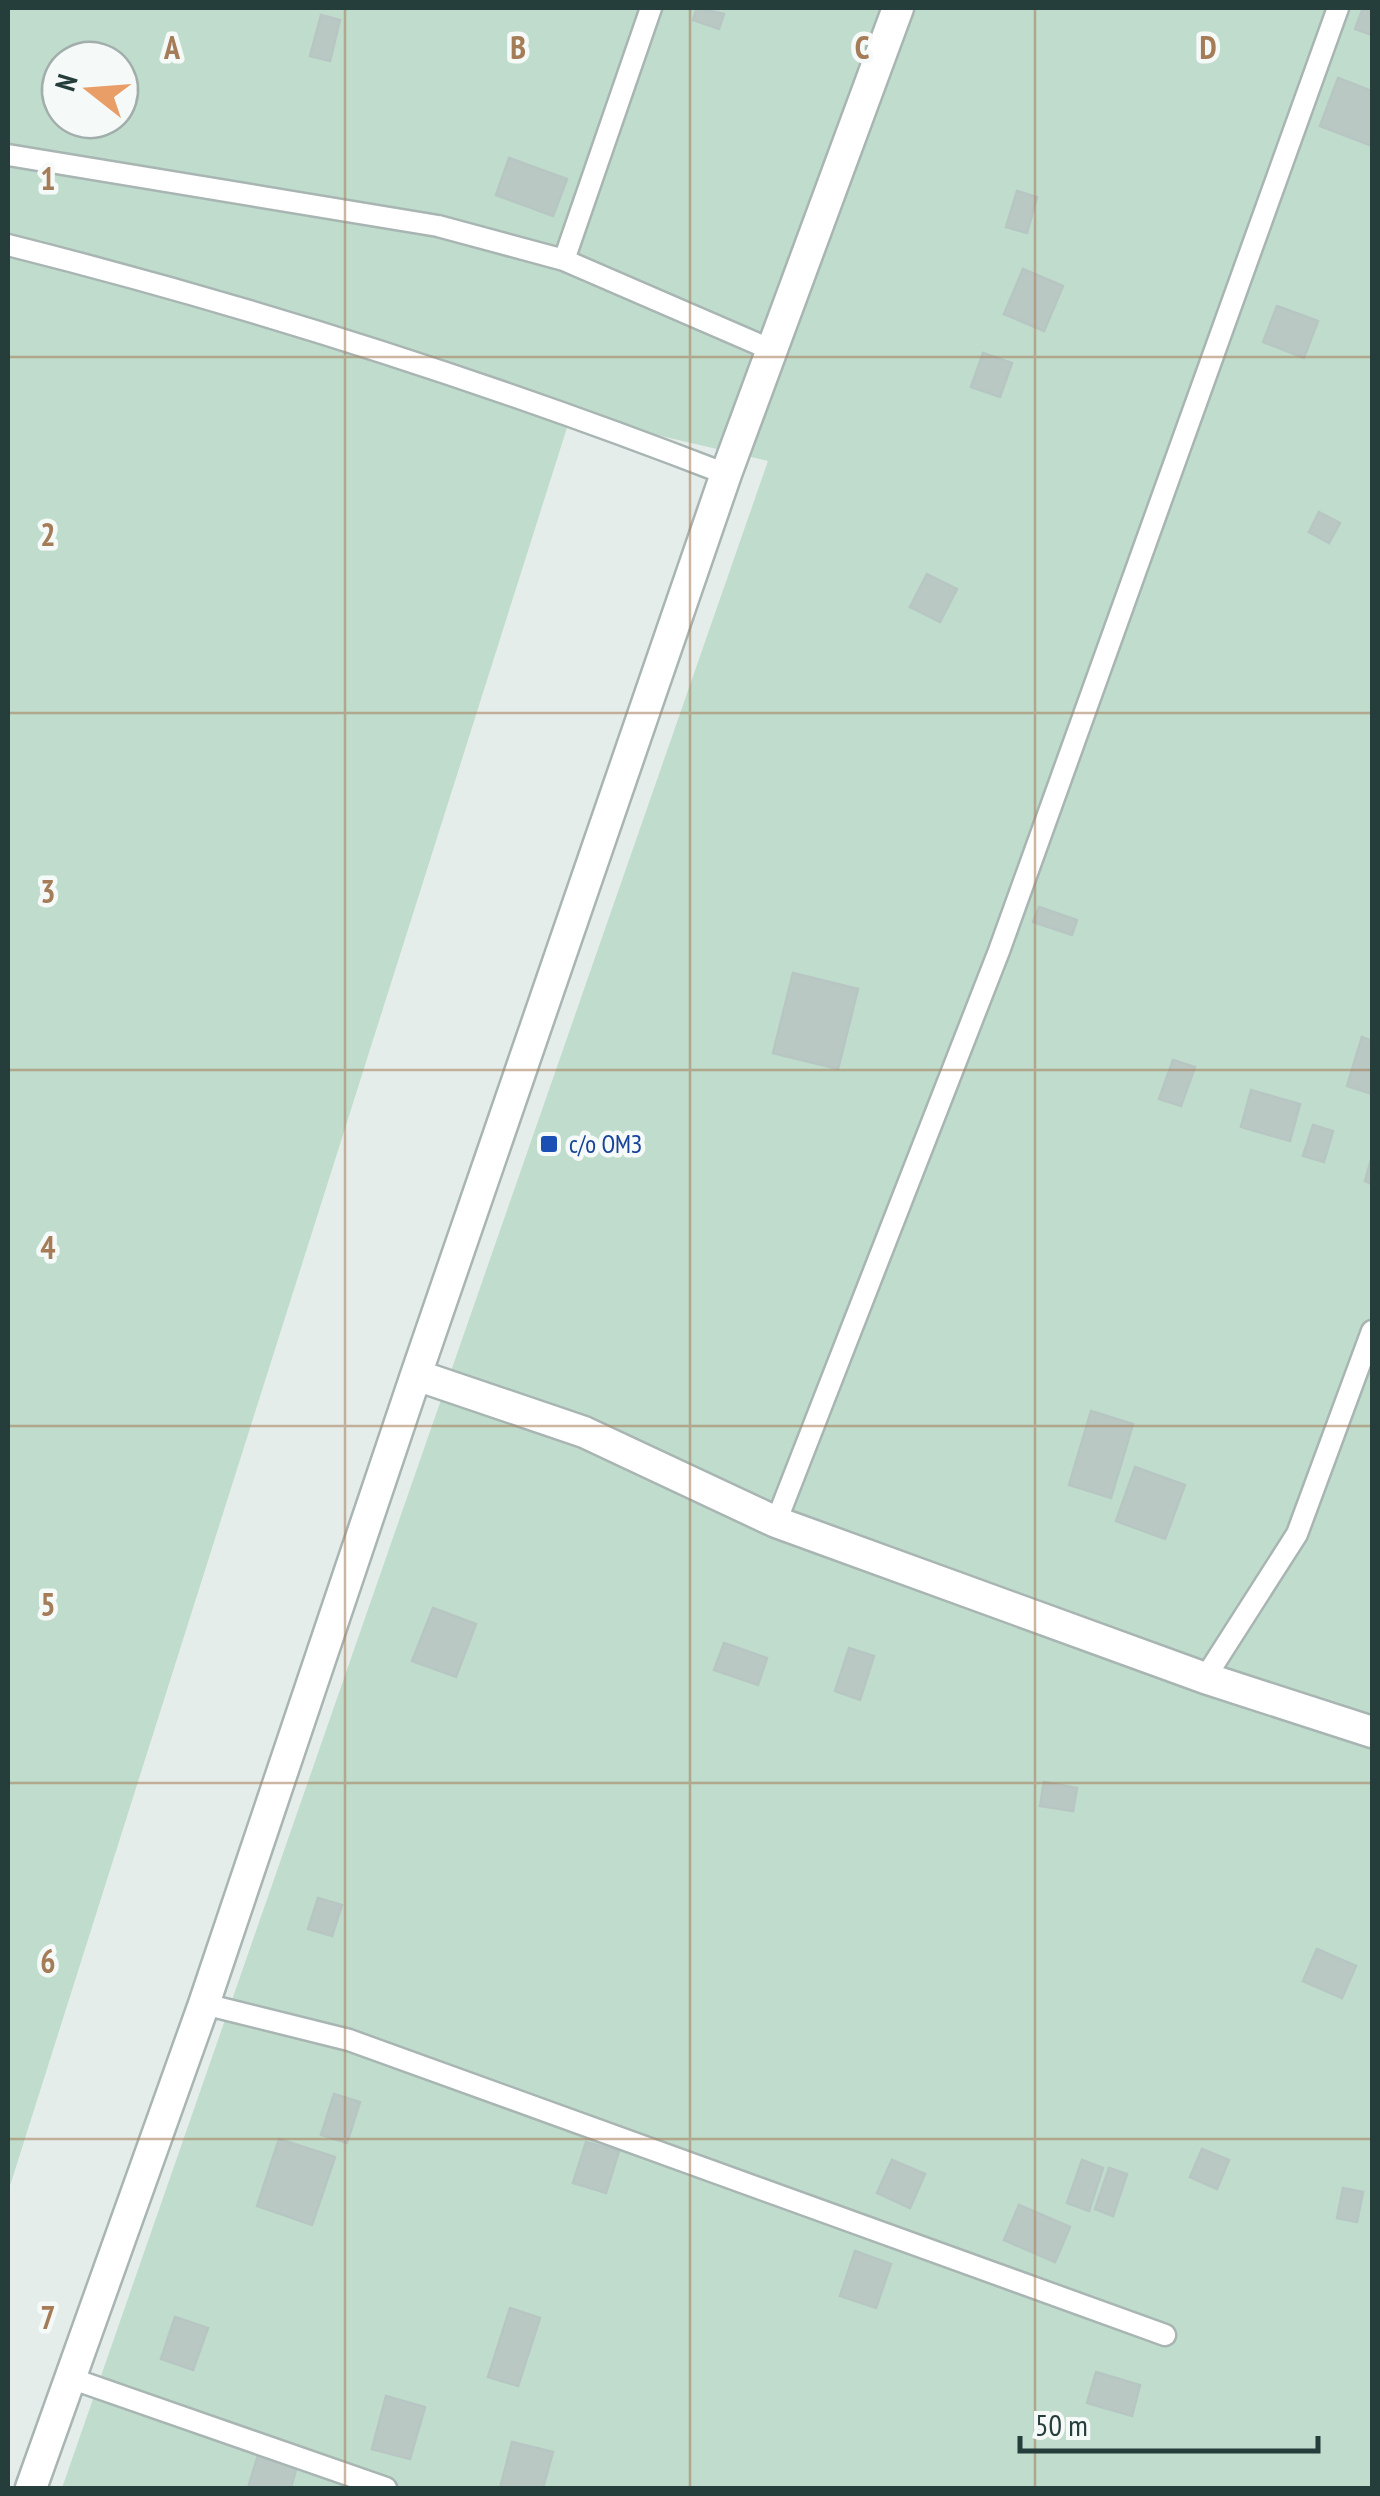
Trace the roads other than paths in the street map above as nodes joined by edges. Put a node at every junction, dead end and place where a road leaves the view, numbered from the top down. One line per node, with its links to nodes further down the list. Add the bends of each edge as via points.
1 (652, 8): 6 (lane)
2 (898, 8): 7 (street)
3 (1338, 8): 11 (lane, via 999,951)
4 (8, 155): 6 (lane, via 438,226)
5 (8, 245): 8 (lane, via 175,287 571,414)
6 (564, 260): 7 (lane)
7 (774, 351): 8 (street)
8 (726, 474): 10 (street)
9 (1372, 1331): 12 (lane, via 1297,1534)
10 (416, 1376): 11 (street, via 584,1432); 14 (street)
11 (776, 1522): 12 (street)
12 (1204, 1678): 13 (street)
13 (1372, 1732)
14 (204, 2004): 15 (lane, via 349,2040); 16 (street)
15 (1164, 2335)
16 (70, 2378): 17 (street); 18 (lane)
17 (31, 2488)
18 (386, 2488)

